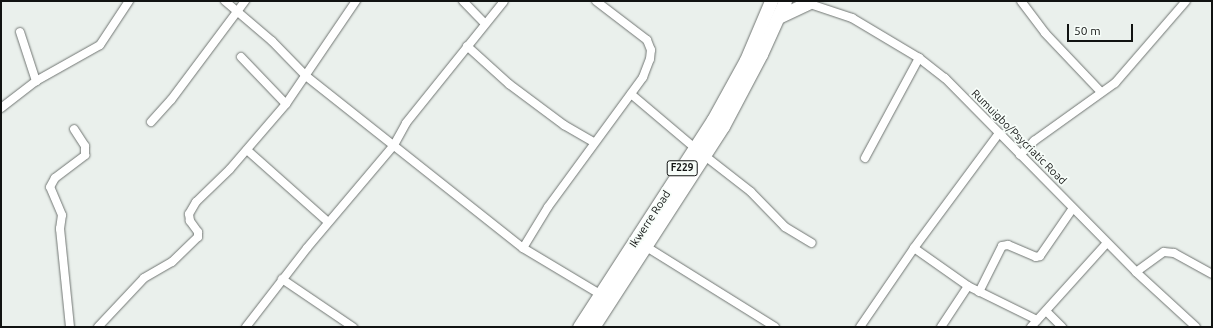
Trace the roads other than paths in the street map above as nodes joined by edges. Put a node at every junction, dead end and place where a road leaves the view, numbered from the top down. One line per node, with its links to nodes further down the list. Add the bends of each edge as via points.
1 (129, 1): 21 (street, via 100,45)
2 (225, 1): 13 (street)
3 (246, 1): 13 (street)
4 (356, 1): 20 (street)
5 (463, 1): 15 (street)
6 (504, 1): 15 (street)
7 (596, 1): 23 (street, via 647,40 651,50 643,77)
8 (771, 1): 32 (main road, Ikwerre Road / F229, via 746,60)
9 (785, 1): 14 (main road, Ikwerre Road / F229)
10 (1021, 1): 22 (street, via 1045,33)
11 (1186, 1): 22 (street, via 1135,63 1115,83)
12 (810, 2): 14 (main road); 19 (street, Rumuigbo/Psycriatic Road, via 852,18)
13 (236, 11): 20 (street, via 272,40); 26 (street)
14 (780, 16): 32 (main road, Ikwerre Road / F229, via 743,90)
15 (484, 23): 17 (street)
16 (20, 32): 21 (street)
17 (467, 46): 29 (street, via 509,84 564,125); 30 (street, via 406,123)
18 (241, 57): 24 (street)
19 (919, 58): 28 (street, Rumuigbo/Psycriatic Road, via 946,78); 34 (street)
20 (306, 76): 24 (street); 30 (street)
21 (36, 81): 25 (street)
22 (1101, 92): 33 (street, via 1034,141)
23 (631, 94): 29 (street); 32 (street)
24 (286, 104): 31 (street)
25 (1, 108)
26 (151, 122)
27 (74, 129): 50 (street, via 85,146 85,155 55,178 50,187 62,215 60,229)
28 (999, 133): 33 (street, Rumuigbo/Psycriatic Road); 41 (street)
29 (594, 142): 40 (street)
30 (394, 145): 36 (street); 40 (street)
31 (247, 150): 36 (street); 51 (street, via 196,202 189,214 198,237 172,262 139,282)
32 (700, 152): 37 (street, via 751,192 785,227); 39 (main road, Ikwerre Road / F229); 47 (main road, Ikwerre Road / F229)
33 (1020, 155): 35 (street, Rumuigbo/Psycriatic Road)
34 (865, 158)
35 (1073, 208): 38 (street, Rumuigbo/Psycriatic Road); 46 (street, via 1040,256 1036,257 1008,245 1002,246)
36 (328, 222): 44 (street)
37 (812, 243)
38 (1107, 243): 42 (street, Rumuigbo/Psycriatic Road); 48 (street)
39 (646, 246): 55 (main road, Ikwerre Road / F229); 56 (street)
40 (523, 248): 47 (street)
41 (914, 248): 45 (street); 57 (street)
42 (1136, 272): 43 (street, via 1164,252 1174,253); 61 (street, Rumuigbo/Psycriatic Road)
43 (1212, 274)
44 (282, 279): 52 (street); 53 (street)
45 (968, 286): 46 (street); 58 (street)
46 (979, 292): 49 (street)
47 (600, 294): 54 (main road, Ikwerre Road / F229)
48 (1046, 311): 49 (street); 60 (street)
49 (1037, 320): 59 (street)
50 (70, 327)
51 (98, 327)
52 (246, 327)
53 (353, 327)
54 (579, 327)
55 (593, 327)
56 (775, 327)
57 (860, 327)
58 (941, 327)
59 (1031, 327)
60 (1062, 327)
61 (1196, 327)

